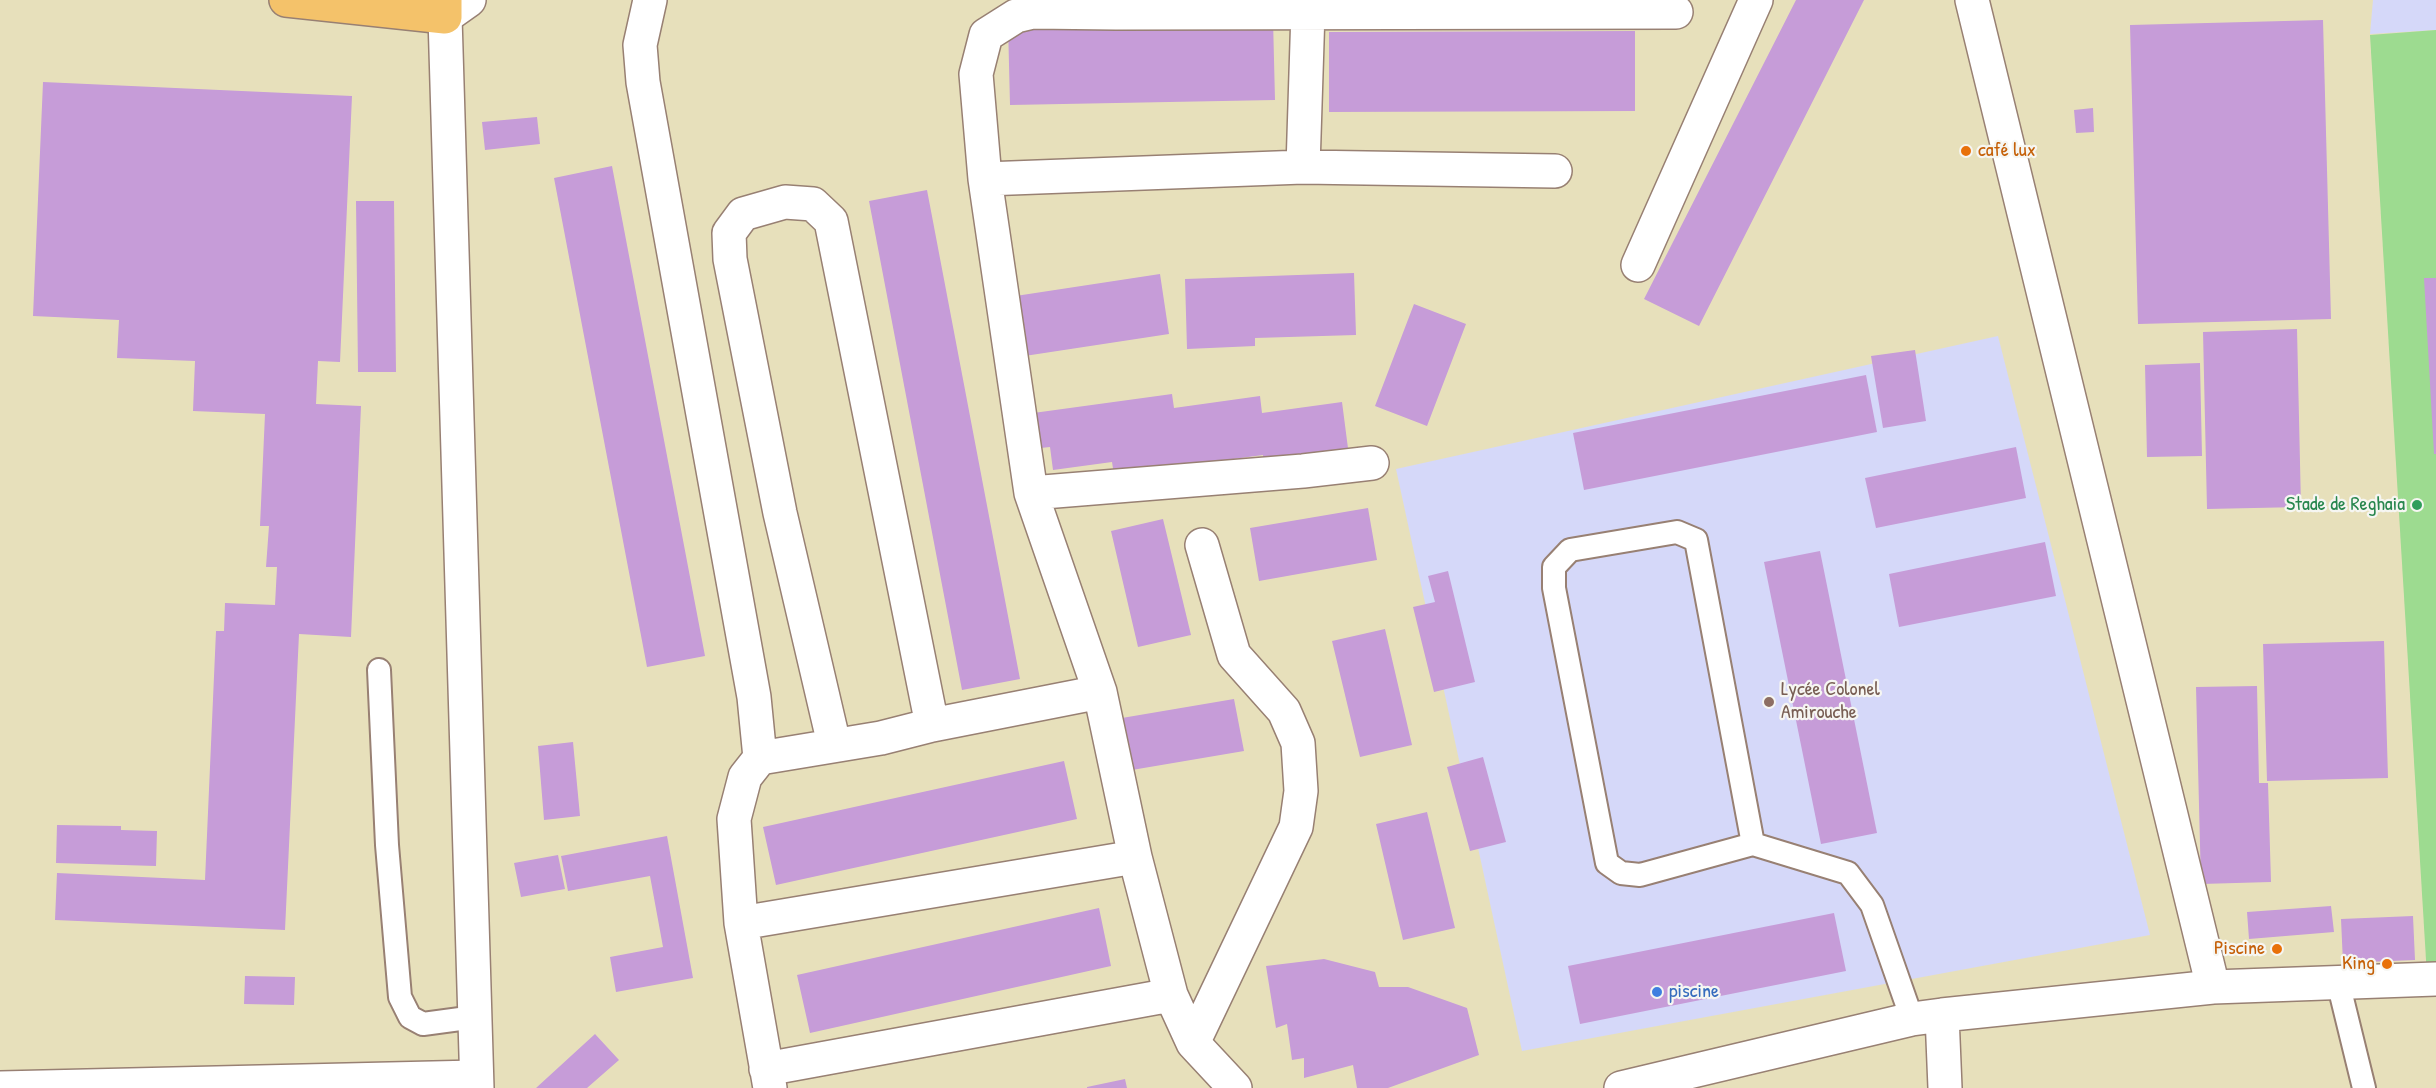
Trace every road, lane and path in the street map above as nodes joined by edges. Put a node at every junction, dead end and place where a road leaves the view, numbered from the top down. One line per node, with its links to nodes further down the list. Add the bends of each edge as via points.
1 (286, 0): 5 (highway)
2 (1756, 0): 13 (street)
3 (1972, 0): 27 (street)
4 (643, 1): 21 (street, via 643,82 754,697)
5 (453, 6): 29 (street)
6 (1119, 7): 8 (street); 12 (street, via 1033,12 1016,16 986,35 976,74)
7 (1443, 7): 8 (street); 9 (street)
8 (1308, 10): 10 (street)
9 (1676, 12)
10 (1303, 167): 11 (street); 12 (street)
11 (1555, 171)
12 (985, 179): 15 (street)
13 (1638, 265)
14 (1372, 462): 15 (street)
15 (1031, 493): 18 (street)
16 (1202, 545): 31 (street, via 1234,655 1284,711 1298,743 1301,791 1296,827)
17 (379, 670): 29 (lane, via 387,845 400,997 410,1017 423,1024)
18 (1100, 692): 19 (street); 23 (street)
19 (932, 725): 20 (street, via 881,738); 20 (street, via 831,221 813,204 785,202 742,214 729,233 730,259 780,513)
20 (834, 744): 21 (street)
21 (760, 758): 24 (street, via 745,777 734,819)
22 (1753, 844): 22 (lane, via 1696,540 1677,532 1570,550 1554,567 1554,588 1607,863 1621,873 1640,875); 30 (lane, via 1848,873 1872,905)
23 (1135, 857): 24 (street); 28 (street)
24 (741, 923): 32 (street)
25 (2436, 979): 26 (street)
26 (2338, 982): 27 (street); 39 (lane)
27 (2213, 987): 30 (street)
28 (1171, 995): 31 (street); 32 (street)
29 (475, 1017): 33 (street)
30 (1927, 1017): 37 (street); 38 (street)
31 (1193, 1043): 36 (street)
32 (768, 1078)
33 (477, 1083): 34 (street)
34 (399, 1084): 35 (street)
35 (0, 1088)
36 (1235, 1088)
37 (1622, 1088)
38 (1946, 1088)
39 (2364, 1088)

